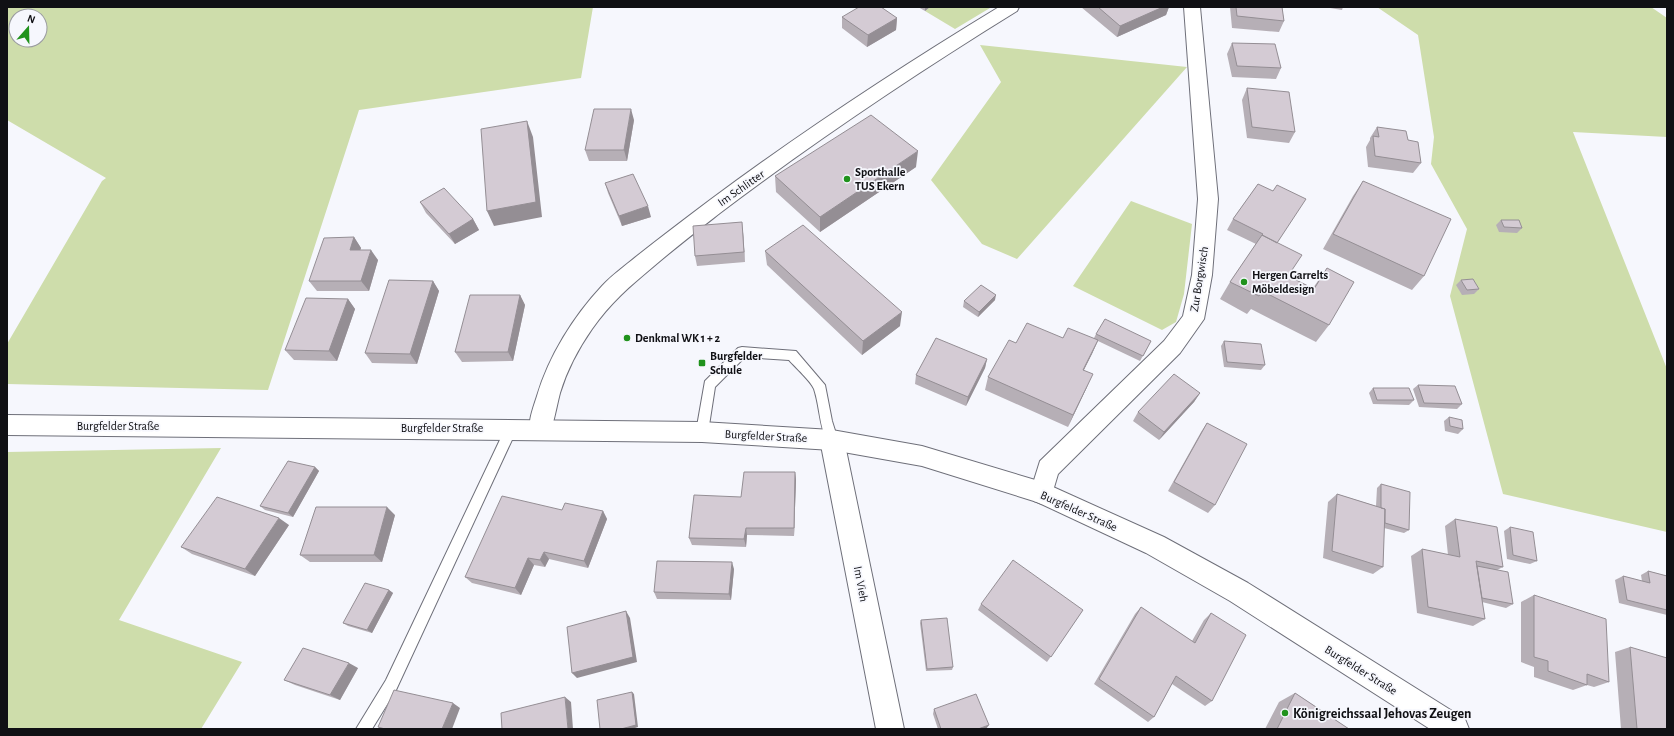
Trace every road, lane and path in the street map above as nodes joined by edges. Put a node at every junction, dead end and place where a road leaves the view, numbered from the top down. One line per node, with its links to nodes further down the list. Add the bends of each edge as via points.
1 (1011, 7): 5 (street, Im Schlitter, via 832,123 696,220 609,291 580,329 563,358 546,397)
2 (1192, 7): 8 (street, Zur Borgwisch, via 1208,199 1202,275 1193,319 1172,347 1048,469)
3 (7, 425): 4 (street, Burgfelder Straße)
4 (512, 429): 5 (street, Burgfelder Straße); 9 (lane, via 391,685)
5 (540, 430): 6 (street, Burgfelder Straße)
6 (702, 432): 7 (street, Burgfelder Straße); 7 (lane, via 708,385 742,352 792,355 819,385)
7 (832, 440): 8 (street, Burgfelder Straße, via 922,456); 10 (street, Im Vieh)
8 (1042, 493): 11 (street, Burgfelder Straße, via 1155,545 1232,588)
9 (362, 729)
10 (890, 729)
11 (1455, 729)

